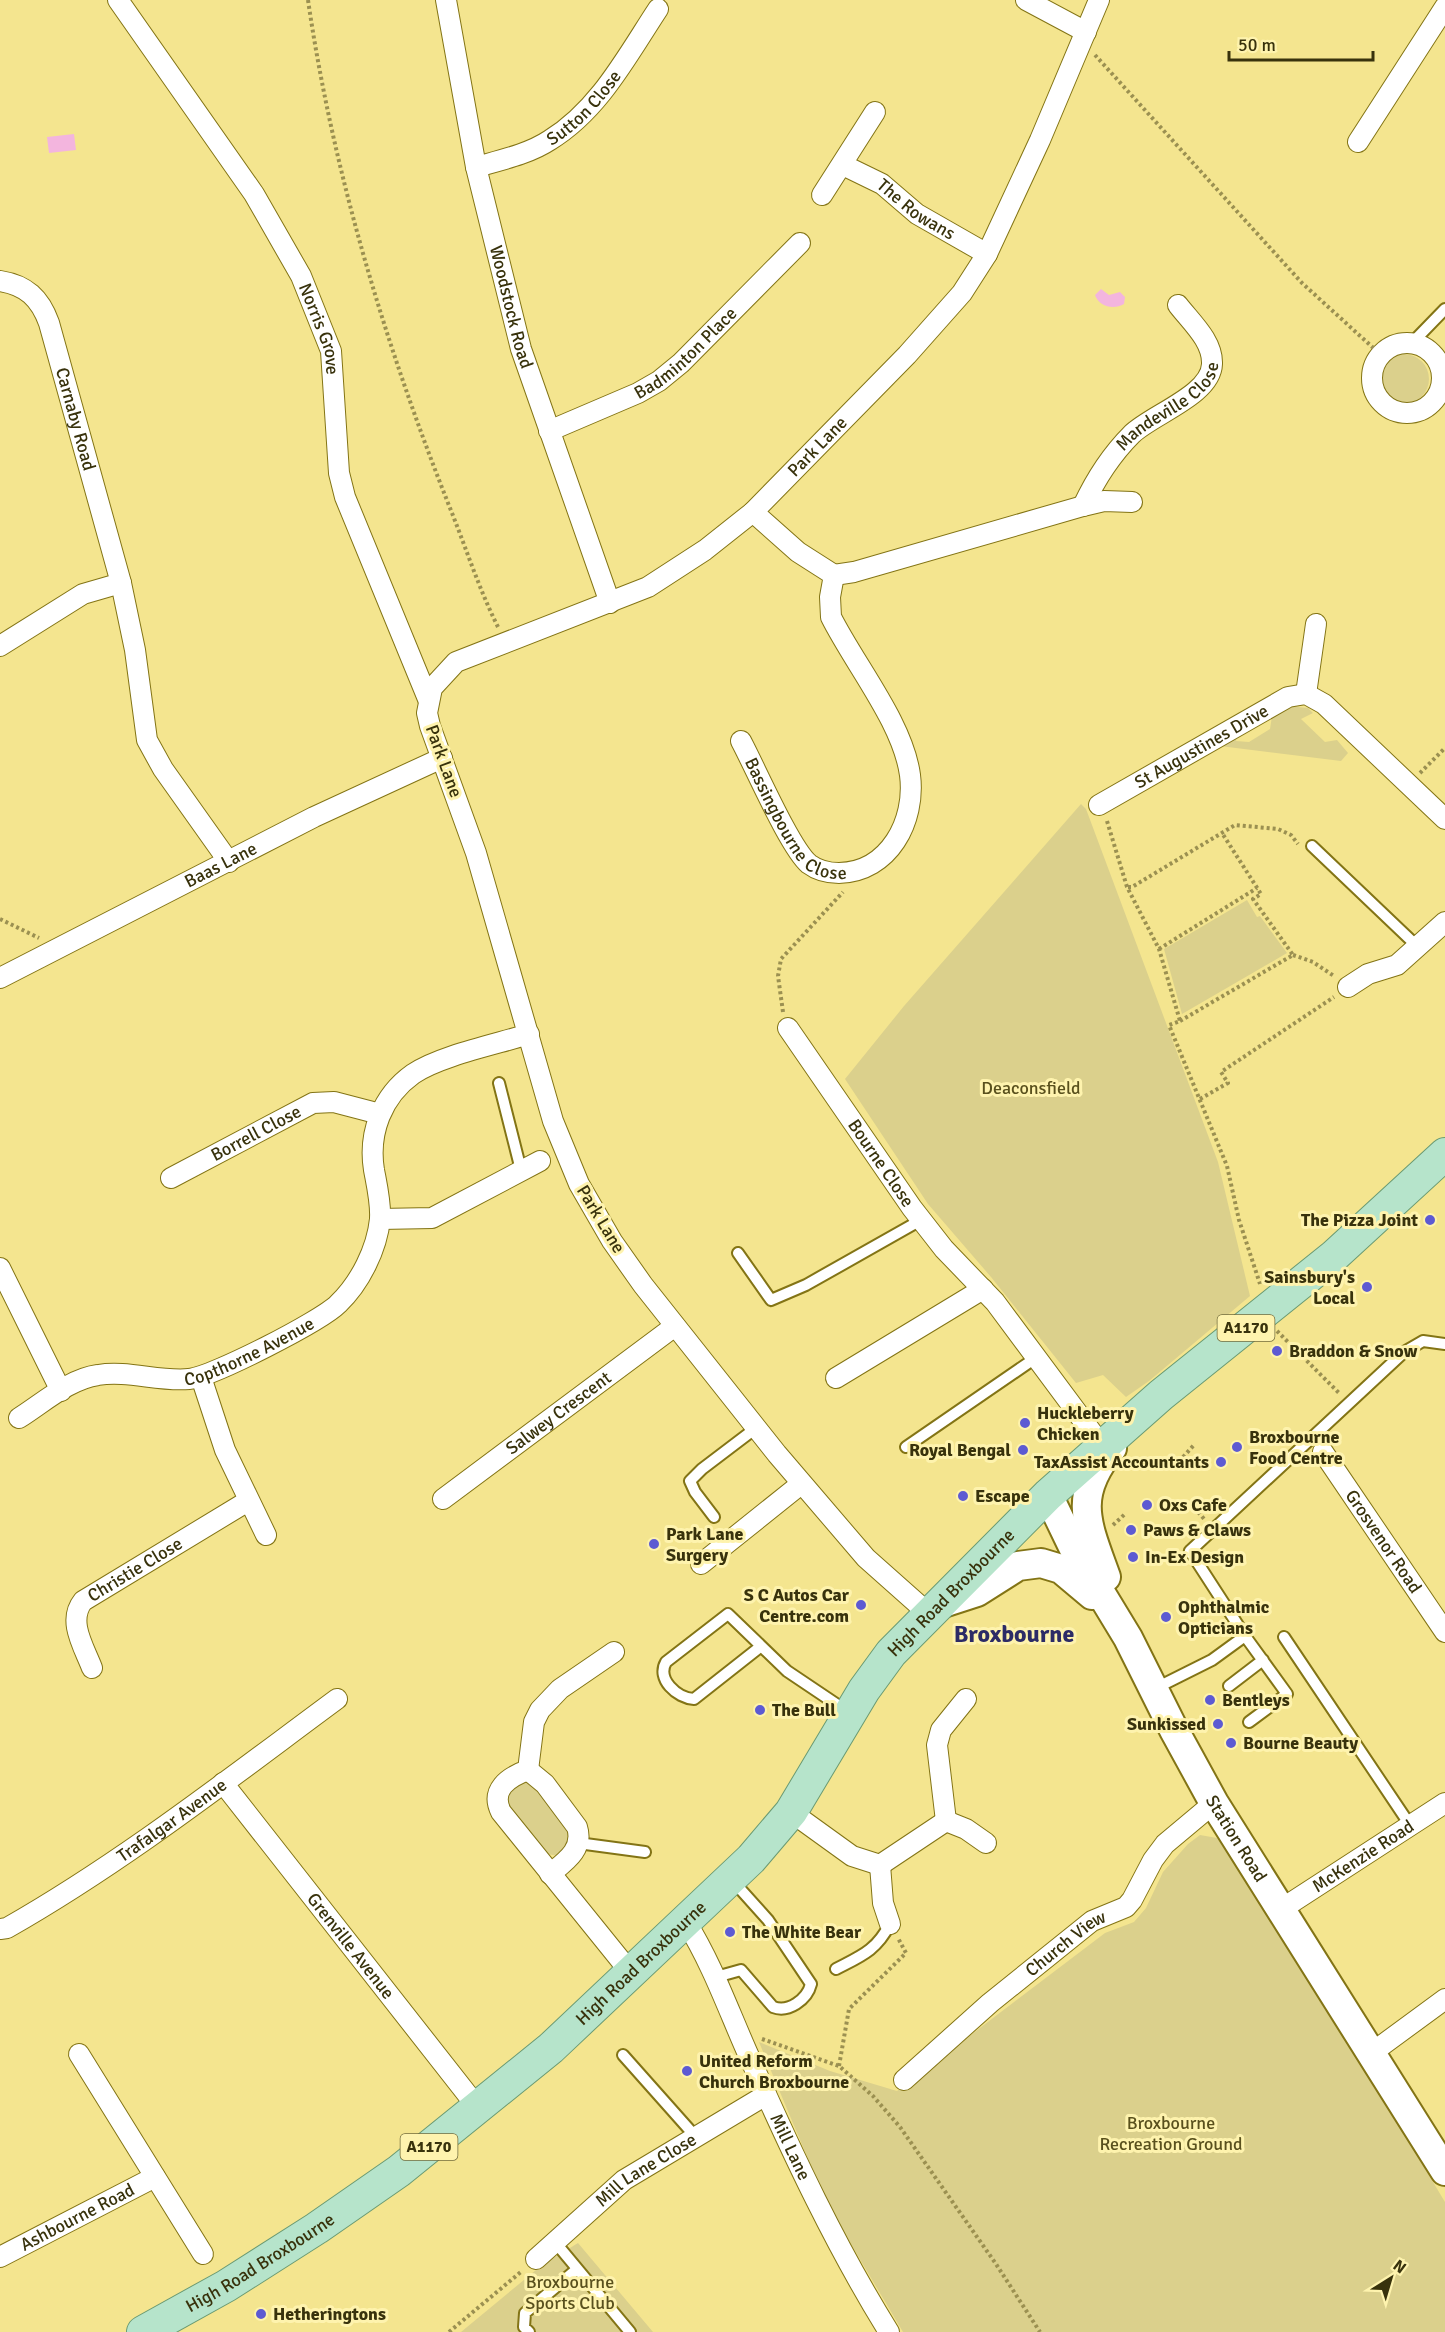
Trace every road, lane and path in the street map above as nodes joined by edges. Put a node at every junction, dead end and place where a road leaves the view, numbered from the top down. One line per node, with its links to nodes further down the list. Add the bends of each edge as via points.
1 (118, 0): 33 (street, Norris Grove, via 255,194 301,276 331,351 339,473 345,497)
2 (308, 0): 30 (path, via 333,142 398,366 422,438)
3 (446, 0): 12 (street, Woodstock Road)
4 (1026, 0): 8 (street)
5 (1099, 0): 8 (street, Park Lane)
6 (1445, 8): 10 (street)
7 (658, 9): 12 (street, Sutton Close, via 602,93 573,123 548,141)
8 (1084, 37): 15 (street, Park Lane); 20 (path, via 1302,283)
9 (875, 112): 11 (street)
10 (1358, 142)
11 (843, 165): 13 (street); 15 (street, The Rowans, via 882,184 917,214)
12 (476, 167): 22 (street, Woodstock Road, via 521,349)
13 (822, 195)
14 (800, 243): 22 (street, Badminton Place, via 659,381)
15 (987, 254): 25 (street, Park Lane, via 962,293 926,335)
16 (0, 281): 27 (street, Carnaby Road, via 29,291 44,310)
17 (1178, 305): 24 (street, Mandeville Close, via 1206,342 1212,357 1210,375 1197,390 1133,433 1101,470)
18 (1445, 309): 19 (lane)
19 (1412, 344): 20 (street, via 1395,345); 21 (street, via 1426,349 1437,360 1442,374)
20 (1381, 355): 21 (street, via 1372,384 1378,398 1390,409 1404,413)
21 (1439, 407)
22 (549, 432): 28 (street, Woodstock Road)
23 (1132, 502): 24 (street, via 1104,501)
24 (1083, 506): 26 (street)
25 (753, 512): 26 (street, via 798,552); 28 (street, Park Lane, via 681,567)
26 (834, 575): 43 (street, Bassingbourne Close, via 831,617 896,732 910,777 908,809 898,836 883,858)
27 (122, 583): 31 (street, via 82,594); 42 (street, Carnaby Road, via 147,740)
28 (610, 603): 30 (street, Park Lane)
29 (1316, 624): 32 (street)
30 (505, 641): 33 (street, Park Lane, via 456,662 437,681)
31 (0, 646)
32 (1306, 694): 37 (street, via 1324,704); 38 (street, St Augustines Drive, via 1288,697)
33 (428, 699): 36 (street, Park Lane, via 430,726)
34 (741, 741): 43 (street, Bassingbourne Close, via 795,846 808,863 832,873)
35 (1445, 748): 37 (path)
36 (442, 758): 42 (street, Baas Lane, via 314,817); 56 (street, Park Lane, via 476,853)
37 (1410, 784): 39 (street)
38 (1096, 806): 44 (path)
39 (1445, 819)
40 (1222, 833): 41 (path, via 1235,825 1278,829 1291,835 1304,850); 44 (path); 45 (path)
41 (1312, 846): 48 (lane)
42 (229, 862): 49 (street, Baas Lane)
43 (856, 871): 55 (path, via 841,894 781,959 781,1006)
44 (1127, 887): 50 (path)
45 (1257, 888): 50 (path); 51 (path, via 1261,894 1253,899)
46 (0, 919): 49 (path)
47 (1445, 922): 48 (street)
48 (1418, 946): 53 (street, via 1397,965 1368,974)
49 (62, 948): 52 (street, Baas Lane)
50 (1159, 949): 54 (path)
51 (1293, 955): 53 (path, via 1334,975); 54 (path)
52 (0, 978)
53 (1346, 989): 58 (path, via 1221,1072 1228,1083)
54 (1180, 1021): 58 (path, via 1169,1025)
55 (788, 1028): 65 (street, Bourne Close)
56 (529, 1034): 59 (street, Copthorne Avenue, via 415,1073 396,1090); 70 (street, Park Lane, via 553,1120 579,1184 612,1241)
57 (499, 1083): 62 (lane)
58 (1200, 1099): 69 (path, via 1227,1166)
59 (380, 1114): 63 (street, Borrell Close, via 334,1102 313,1103); 64 (street, Copthorne Avenue, via 372,1148)
60 (1445, 1154): 69 (main road, A1170, via 1352,1240)
61 (540, 1161): 62 (street)
62 (521, 1170): 64 (street, via 432,1218)
63 (171, 1178)
64 (380, 1219): 73 (street, Copthorne Avenue, via 376,1240 361,1273 339,1303 308,1326)
65 (921, 1220): 66 (lane, via 806,1285 771,1300); 68 (street, Bourne Close)
66 (738, 1253)
67 (0, 1268): 75 (street)
68 (983, 1289): 72 (street, Bourne Close); 74 (street)
69 (1267, 1310): 76 (path); 78 (main road, A1170)
70 (675, 1326): 79 (street, Park Lane); 87 (street, Salwey Crescent)
71 (1445, 1344): 76 (lane, via 1415,1344)
72 (1037, 1357): 81 (street, Bourne Close); 82 (lane)
73 (201, 1377): 75 (street, Copthorne Avenue, via 99,1375); 89 (street, via 213,1420)
74 (836, 1378)
75 (61, 1391): 77 (street, Copthorne Avenue)
76 (1349, 1403): 95 (lane, via 1190,1551)
77 (19, 1418)
78 (1130, 1421): 81 (main road, A1170); 88 (main road, via 1098,1463)
79 (756, 1428): 85 (street, Park Lane); 90 (lane, via 690,1481)
80 (1194, 1445): 84 (path)
81 (1102, 1446): 86 (main road, A1170)
82 (906, 1447)
83 (1323, 1452): 94 (street, Grosvenor Road)
84 (1183, 1457)
85 (801, 1484): 92 (street); 93 (street, Park Lane, via 866,1558)
86 (1048, 1495): 88 (main road); 93 (main road, High Road Broxbourne / A1170); 97 (main road, Station Road, via 1074,1549)
87 (443, 1499)
88 (1085, 1500): 97 (main road, via 1086,1519)
89 (249, 1501): 91 (street); 101 (street, Christie Close, via 83,1602 75,1616)
90 (714, 1517)
91 (266, 1535)
92 (701, 1564)
93 (934, 1609): 97 (main road, via 977,1592 1018,1566 1044,1563 1061,1569 1084,1587); 106 (main road, High Road Broxbourne / A1170, via 891,1653)
94 (1445, 1632)
95 (1245, 1636): 100 (lane); 103 (lane, via 1212,1659)
96 (1284, 1637): 114 (lane)
97 (1128, 1638): 103 (main road, Station Road)
98 (760, 1647): 98 (lane, via 728,1614 666,1662 663,1677 678,1694 693,1699); 106 (lane, via 793,1676)
99 (614, 1652): 108 (street, via 560,1689 540,1710 534,1722)
100 (1263, 1660): 102 (lane); 107 (lane, via 1287,1694)
101 (92, 1668)
102 (1228, 1686)
103 (1154, 1689): 110 (main road, Station Road)
104 (337, 1699): 109 (street, Trafalgar Avenue)
105 (966, 1699): 113 (street, via 941,1730 937,1745)
106 (851, 1714): 112 (main road, High Road Broxbourne / A1170)
107 (1249, 1722)
108 (528, 1770): 115 (street, via 545,1784 577,1827); 119 (street, via 499,1790 496,1801)
109 (223, 1783): 124 (street, Trafalgar Avenue, via 52,1903); 136 (street, Grenville Avenue)
110 (1214, 1803): 121 (main road, Station Road); 134 (street, Church View, via 1165,1844 1126,1907 1092,1921 990,2003)
111 (1445, 1803): 114 (street, McKenzie Road)
112 (791, 1812): 118 (street, via 852,1856); 120 (main road, High Road Broxbourne / A1170)
113 (946, 1821): 116 (street); 118 (street)
114 (1410, 1825): 121 (street, McKenzie Road)
115 (578, 1843): 117 (lane); 119 (street, via 569,1858)
116 (986, 1843)
117 (645, 1852)
118 (880, 1866): 123 (street)
119 (550, 1874): 126 (street)
120 (731, 1879): 122 (main road, High Road Broxbourne / A1170); 127 (lane, via 768,1920 811,1984 810,1990 792,2007 780,2010 772,2007 741,1970)
121 (1280, 1910): 130 (main road, Station Road)
122 (686, 1922): 126 (main road, High Road Broxbourne / A1170); 127 (street, Mill Lane)
123 (890, 1924): 125 (lane, via 873,1950); 133 (path, via 906,1953 849,2009)
124 (0, 1929)
125 (836, 1970)
126 (631, 1972): 136 (main road, High Road Broxbourne / A1170, via 551,2048)
127 (716, 1977): 129 (street, Mill Lane)
128 (1445, 1999): 130 (street)
129 (736, 2029): 133 (path); 135 (street, Mill Lane)
130 (1373, 2052): 138 (main road, Station Road)
131 (79, 2054): 139 (street, Ashbourne Road)
132 (623, 2055): 137 (lane)
133 (839, 2066): 150 (path, via 900,2127)
134 (904, 2080)
135 (766, 2095): 137 (street, Mill Lane Close); 149 (street, Mill Lane, via 844,2254)
136 (478, 2108): 145 (main road, High Road Broxbourne / A1170, via 399,2171 317,2228 226,2286)
137 (695, 2136): 140 (street, Mill Lane Close, via 624,2180)
138 (1445, 2171)
139 (155, 2177): 141 (street, Ashbourne Road); 142 (street, Ashbourne Road)
140 (555, 2242): 143 (street, Mill Lane Close); 144 (lane)
141 (203, 2254)
142 (0, 2257)
143 (536, 2259): 146 (path)
144 (577, 2270): 147 (lane, via 525,2313 524,2327); 148 (lane)
145 (143, 2332)
146 (449, 2332)
147 (529, 2332)
148 (630, 2332)
149 (889, 2332)
150 (1040, 2332)

